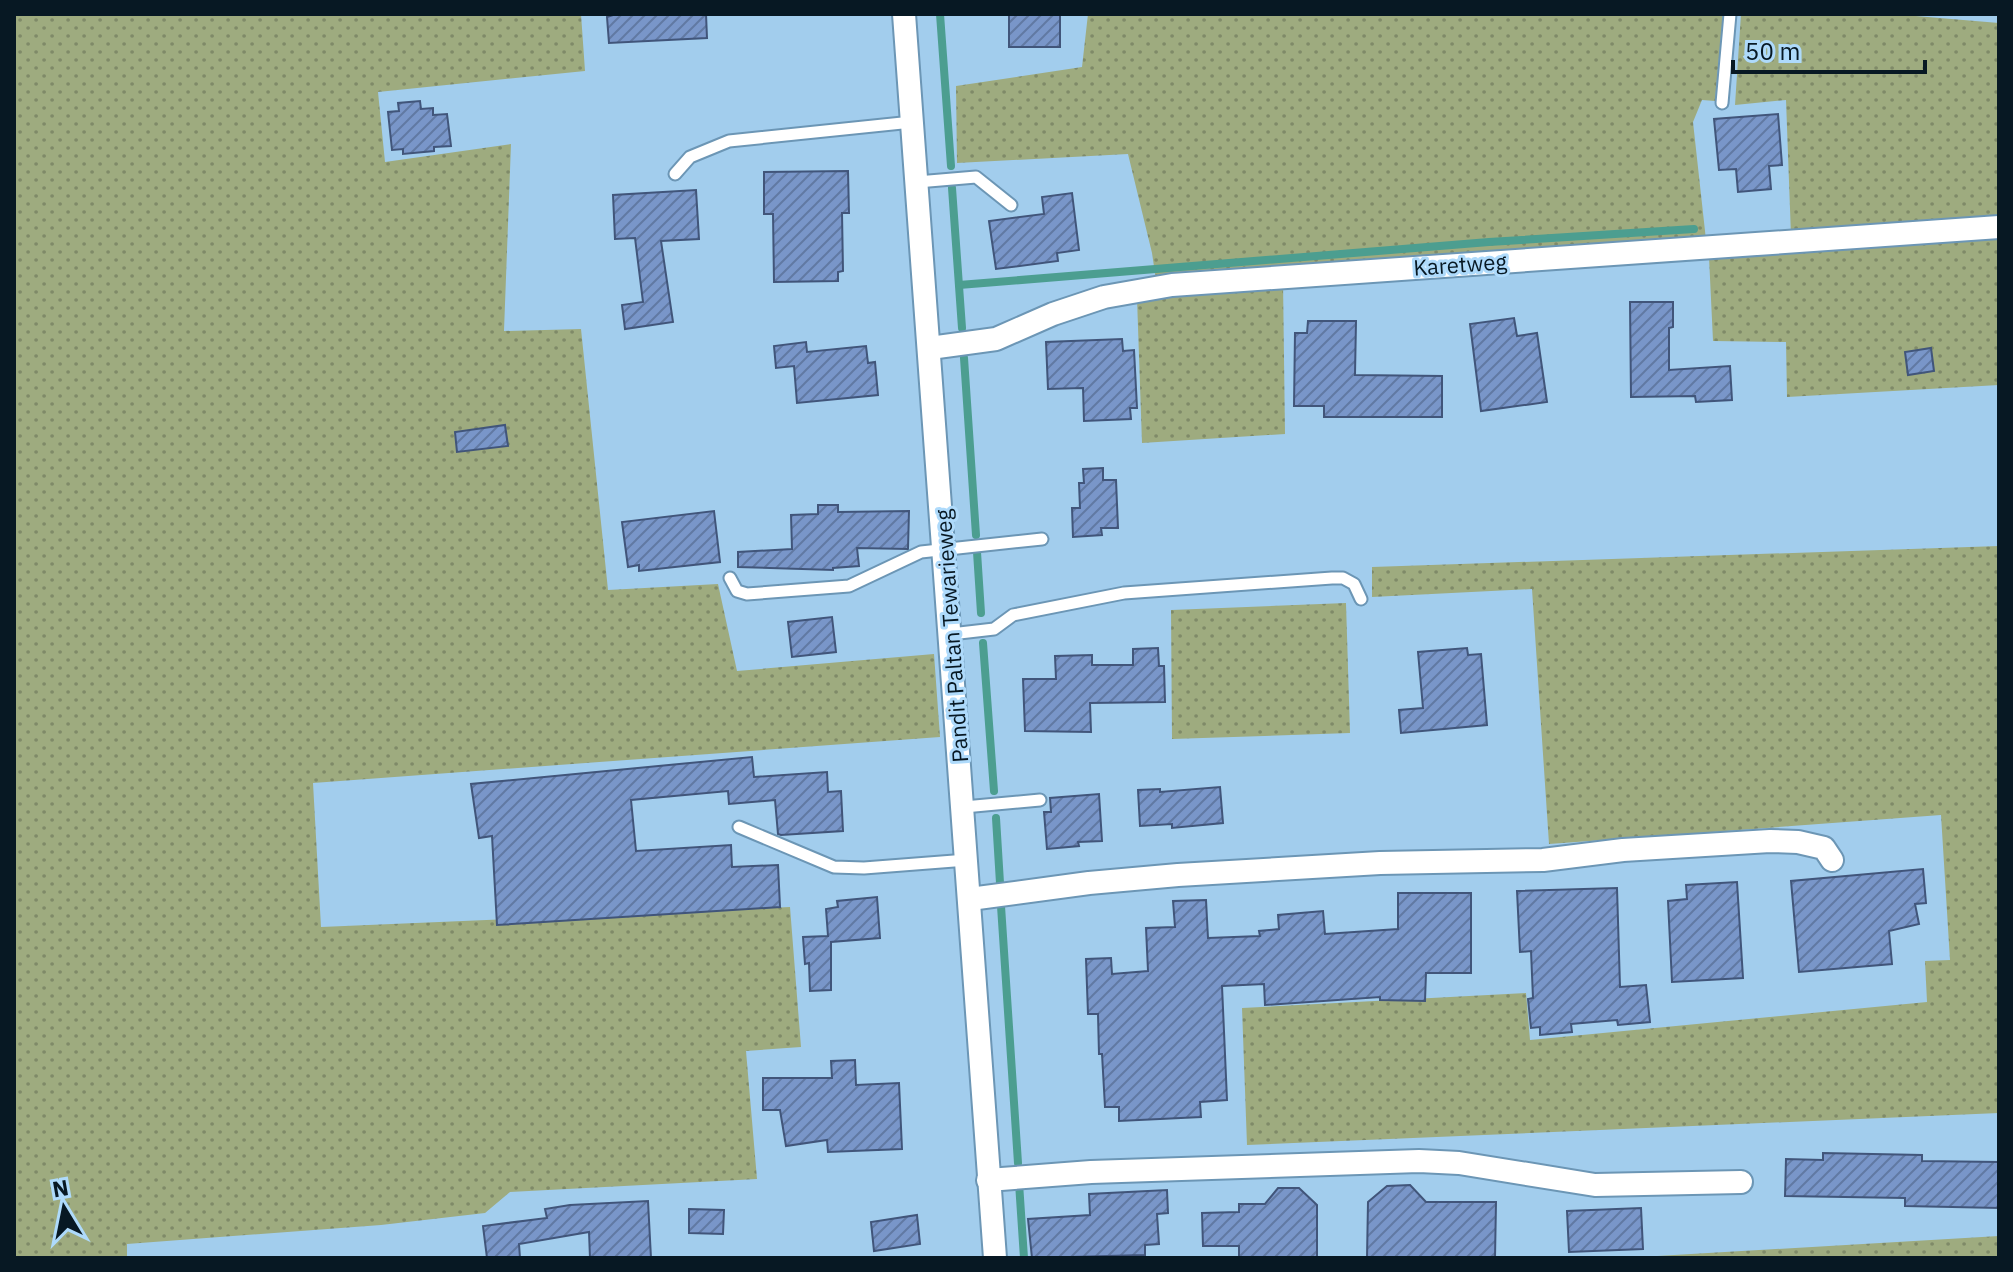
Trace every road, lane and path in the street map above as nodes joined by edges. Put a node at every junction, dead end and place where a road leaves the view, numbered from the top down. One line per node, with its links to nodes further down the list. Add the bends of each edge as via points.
1 (904, 14): 4 (street, Pandit Paltan Tewarieweg)
2 (1730, 14): 3 (lane)
3 (1722, 103)
4 (913, 122): 5 (lane, via 729,141 690,157); 6 (street, Pandit Paltan Tewarieweg)
5 (675, 174)
6 (917, 182): 7 (lane, via 976,177); 9 (street, Pandit Paltan Tewarieweg)
7 (1011, 205)
8 (1999, 227): 9 (street, Karetweg, via 1172,285 1104,297 996,339)
9 (930, 348): 11 (street, Pandit Paltan Tewarieweg)
10 (1042, 539): 11 (lane)
11 (945, 550): 12 (lane, via 921,552 849,586 747,594 737,591); 14 (street, Pandit Paltan Tewarieweg)
12 (730, 578)
13 (1361, 599): 14 (lane, via 1354,584 1343,578 1171,588 1013,615 994,629)
14 (951, 634): 16 (street, Pandit Paltan Tewarieweg)
15 (1040, 800): 16 (lane)
16 (964, 807): 18 (street, Pandit Paltan Tewarieweg)
17 (739, 827): 18 (lane, via 834,867)
18 (967, 860): 20 (street, Pandit Paltan Tewarieweg)
19 (1832, 860): 20 (street, via 1824,848 1770,841 1543,860 1178,875)
20 (970, 899): 21 (street, Pandit Paltan Tewarieweg)
21 (988, 1180): 22 (street, via 1419,1161 1595,1185); 23 (street, Pandit Paltan Tewarieweg)
22 (1741, 1182)
23 (995, 1258)

